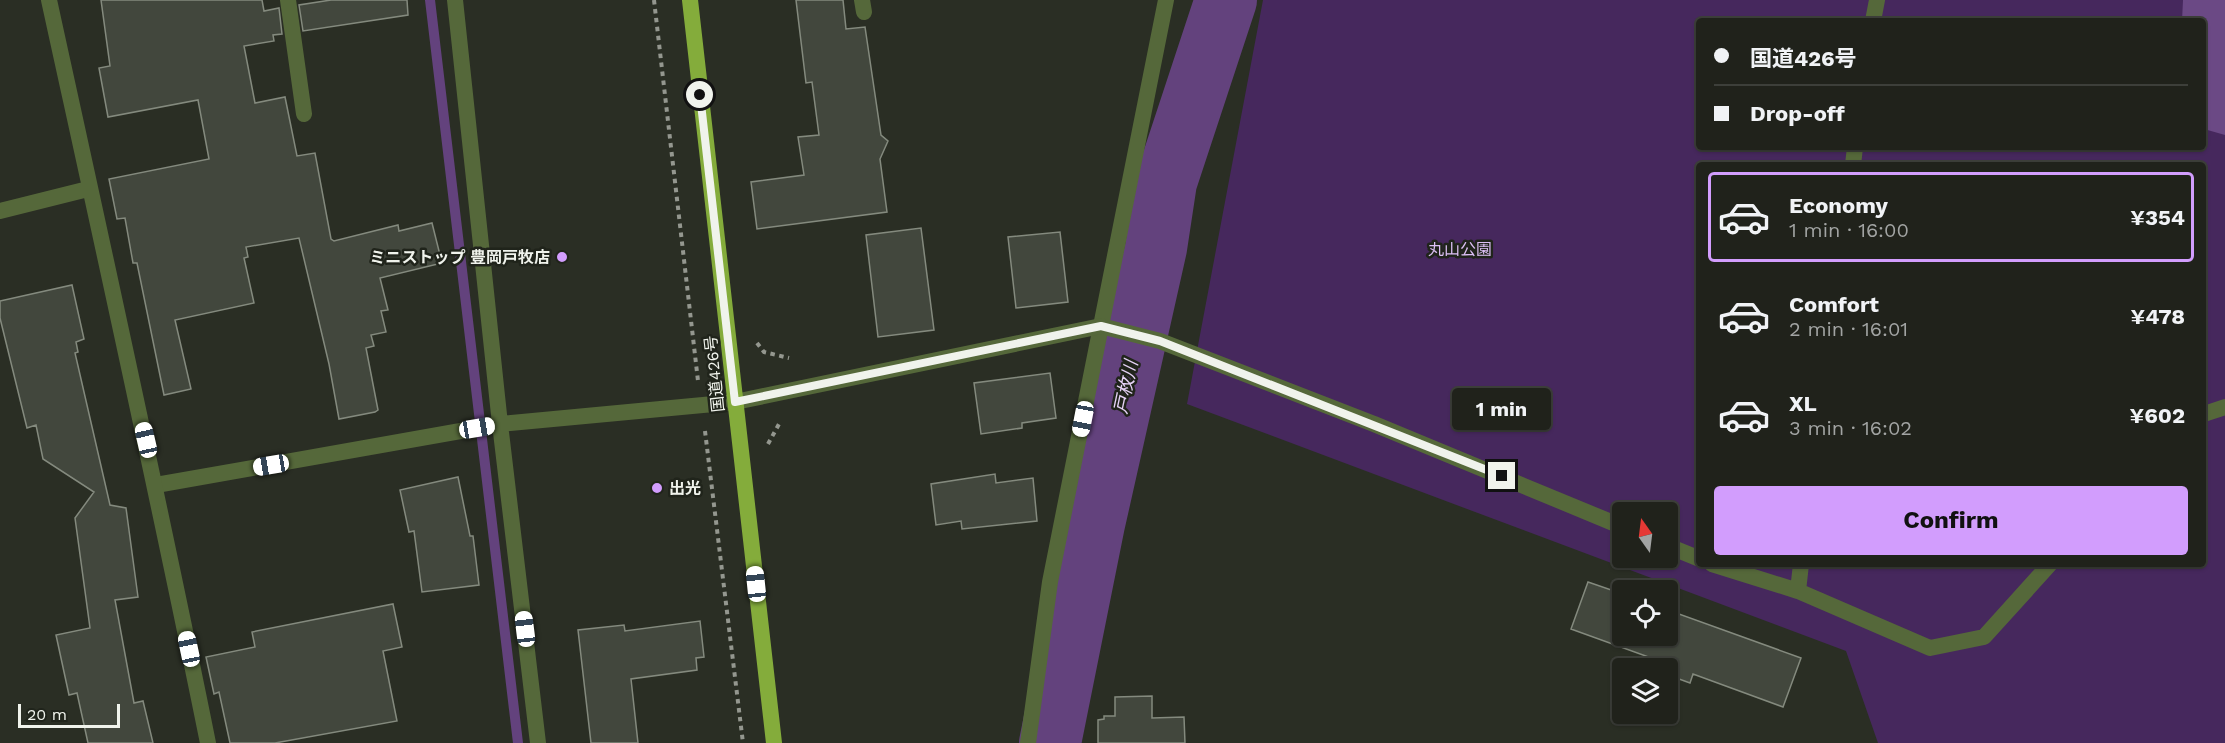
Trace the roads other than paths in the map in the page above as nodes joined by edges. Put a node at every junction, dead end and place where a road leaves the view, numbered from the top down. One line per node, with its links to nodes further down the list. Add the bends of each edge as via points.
1 (49, 0): 9 (street)
2 (288, 0): 8 (street)
3 (455, 0): 15 (street)
4 (690, 0): 12 (highway, 国道426号)
5 (1166, 0): 11 (street)
6 (1877, 0): 7 (street)
7 (1874, 18)
8 (304, 114)
9 (88, 189): 10 (street); 16 (street)
10 (0, 211)
11 (1101, 326): 12 (street); 17 (street, via 1171,345); 27 (street, via 1050,582)
12 (735, 402): 15 (street); 26 (highway, 国道426号)
13 (2225, 407): 14 (street)
14 (2206, 413)
15 (500, 423): 16 (street); 25 (street)
16 (156, 485): 24 (street)
17 (1612, 522)
18 (1678, 550): 19 (street)
19 (1696, 557)
20 (1722, 567): 23 (street)
21 (1801, 567): 23 (street)
22 (2047, 567): 23 (street, via 1984,637 1930,648)
23 (1798, 591)
24 (208, 743)
25 (538, 743)
26 (774, 743)
27 (1028, 743)

